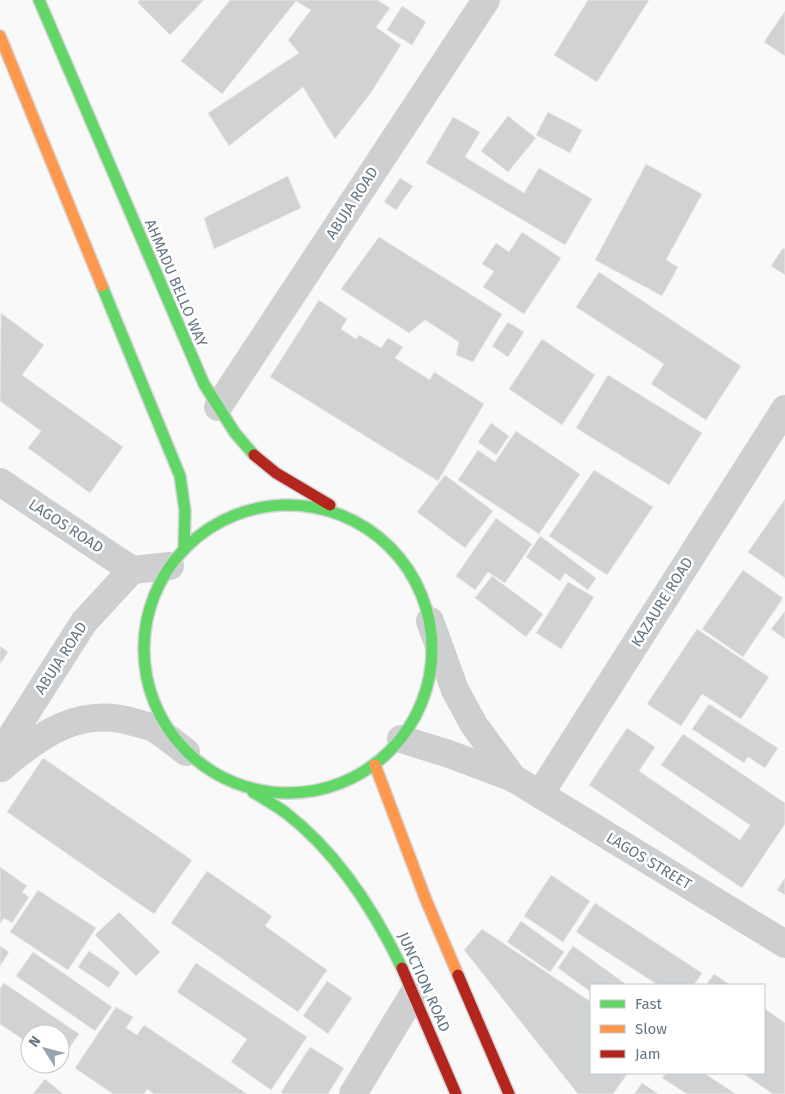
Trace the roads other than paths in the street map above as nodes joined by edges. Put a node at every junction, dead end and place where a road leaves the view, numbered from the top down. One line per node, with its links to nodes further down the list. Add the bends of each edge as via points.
1 (39, 0): 4 (main road, AHMADU BELLO WAY, via 204,384)
2 (486, 0): 4 (street, ABUJA ROAD)
3 (0, 36): 8 (main road, via 180,476 185,512)
4 (218, 407): 7 (main road, AHMADU BELLO WAY, via 248,448 279,475)
5 (785, 409): 18 (street, KAZAURE ROAD)
6 (0, 482): 9 (street, LAGOS ROAD)
7 (357, 521): 8 (main road, via 313,506 266,506 221,521); 10 (main road, via 392,546 416,581)
8 (177, 557): 9 (street); 12 (main road, via 149,612 144,662 157,711)
9 (132, 570): 13 (street, ABUJA ROAD, via 84,622)
10 (430, 621): 11 (main road, via 432,662 422,703); 16 (street, LAGOS STREET, via 460,699 474,725)
11 (401, 739): 14 (main road); 16 (street, LAGOS STREET)
12 (186, 752): 15 (street, via 153,728 120,718 91,717 60,727 37,740); 17 (main road, via 214,774)
13 (0, 754)
14 (375, 764): 17 (main road, via 334,786 290,794); 23 (main road, via 426,900)
15 (0, 769)
16 (513, 778): 18 (street, LAGOS STREET)
17 (245, 787): 20 (main road, JUNCTION ROAD, via 290,816 327,850 358,889 394,946)
18 (540, 794): 19 (street, LAGOS STREET)
19 (785, 944)
20 (414, 993): 21 (street); 22 (main road, JUNCTION ROAD)
21 (353, 1094)
22 (456, 1094)
23 (509, 1094)

